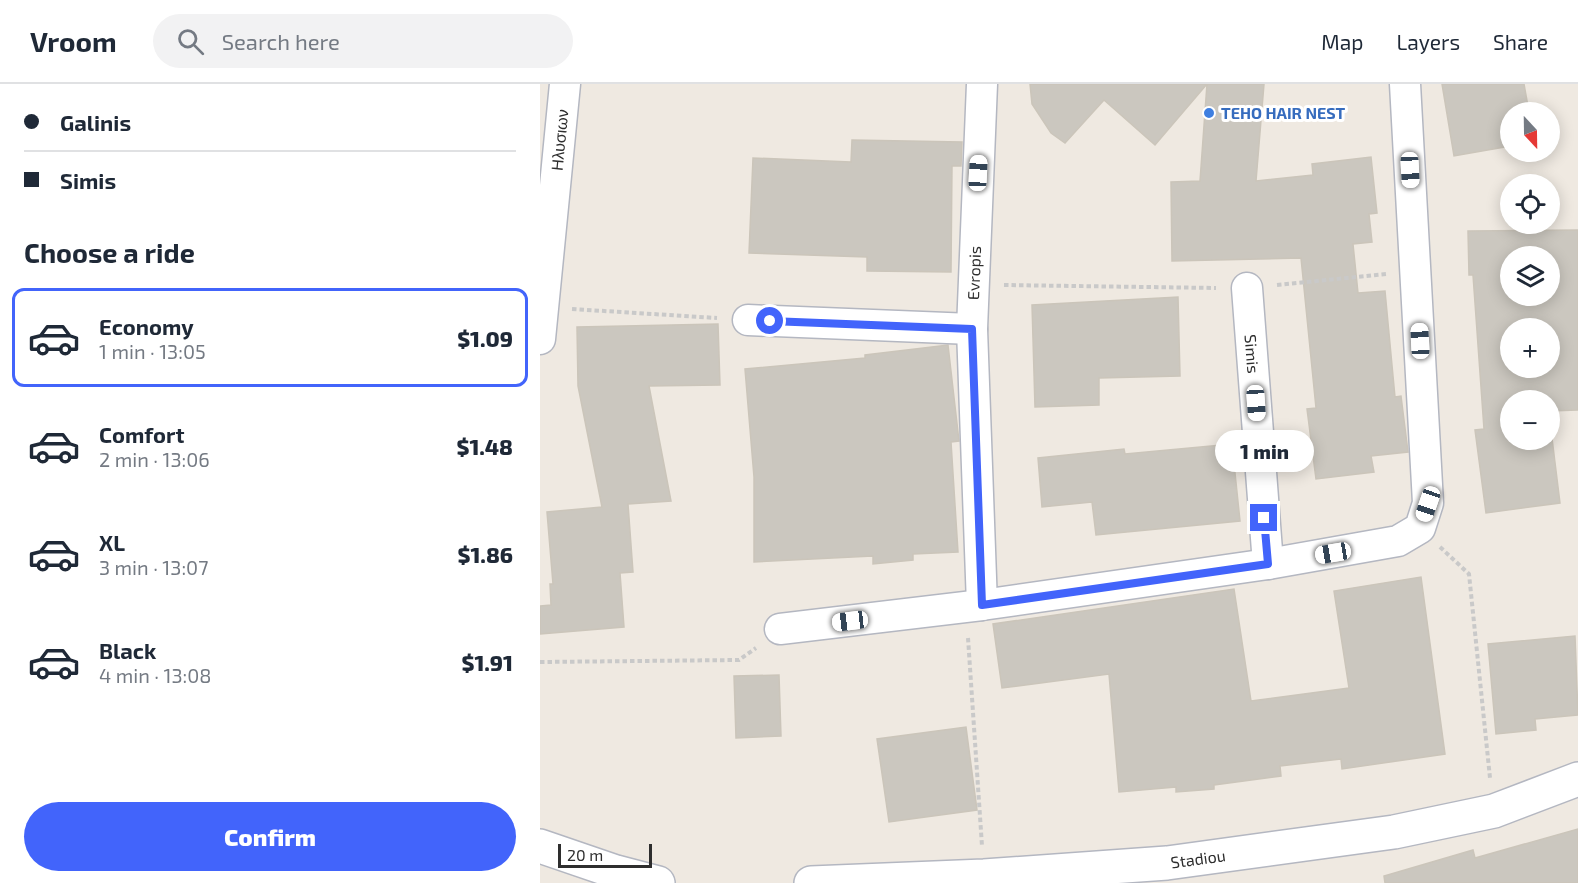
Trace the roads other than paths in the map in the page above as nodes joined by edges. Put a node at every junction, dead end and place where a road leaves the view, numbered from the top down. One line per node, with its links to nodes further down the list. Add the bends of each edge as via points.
1 (565, 84): 6 (street, Ηλυσιων)
2 (982, 84): 7 (street, Evropis)
3 (1404, 84): 8 (street, via 1428,504 1420,528 1398,541)
4 (1247, 288): 8 (street, Simis)
5 (748, 320): 7 (street)
6 (541, 325)
7 (972, 329): 9 (street, Evropis)
8 (1268, 564): 9 (street)
9 (974, 606): 10 (street)
10 (780, 629)
11 (1578, 779): 13 (street, Stadiou, via 1494,811)
12 (540, 846): 14 (street)
13 (1168, 873): 15 (street, Stadiou)
14 (658, 883)
15 (811, 883)

